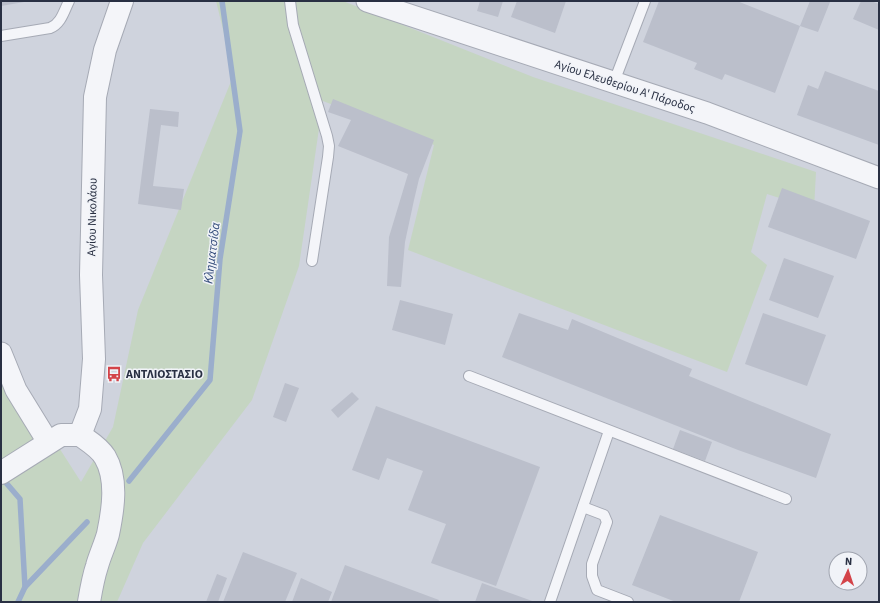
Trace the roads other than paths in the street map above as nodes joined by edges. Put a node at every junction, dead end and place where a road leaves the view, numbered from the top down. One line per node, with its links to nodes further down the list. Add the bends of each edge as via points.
1 (69, 1): 6 (lane, via 56,26)
2 (122, 1): 13 (street, Αγίου Νικολάου, via 105,50 95,97 91,275 94,359 90,409)
3 (290, 1): 9 (lane, via 293,25 329,146)
4 (368, 1): 7 (street, Αγίου Ελευθερίου Α' Πάροδος)
5 (645, 1): 7 (lane)
6 (1, 36)
7 (614, 82): 8 (street, Αγίου Ελευθερίου Α' Πάροδος, via 707,113)
8 (879, 178)
9 (312, 261)
10 (1, 354): 14 (street, via 16,390)
11 (469, 376): 12 (lane)
12 (609, 431): 16 (lane); 17 (lane)
13 (80, 435): 14 (street, via 62,435); 18 (street, via 105,457 111,472 113,490 113,509 108,536 97,566)
14 (48, 442): 15 (street)
15 (1, 473)
16 (786, 499)
17 (583, 507): 19 (lane); 20 (lane, via 604,515 607,522 592,564 592,576 598,590)
18 (89, 602)
19 (550, 602)
20 (628, 602)

